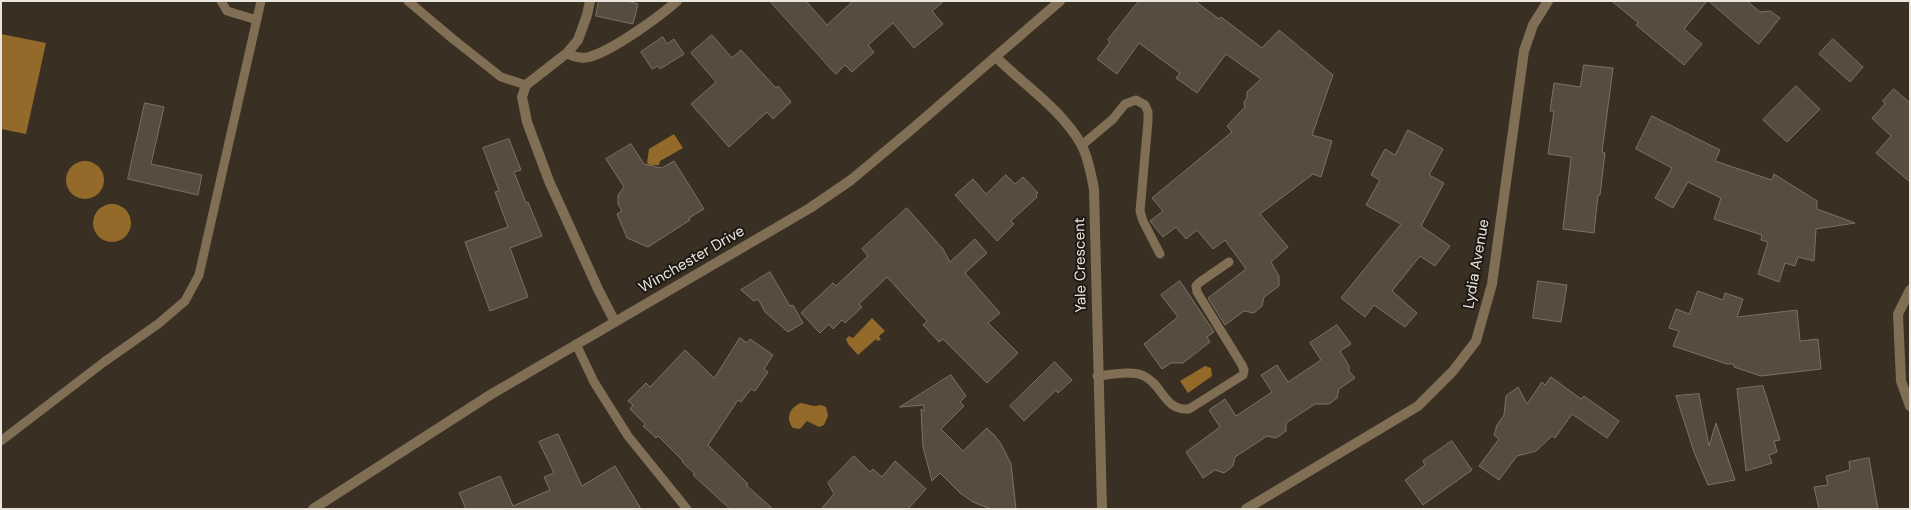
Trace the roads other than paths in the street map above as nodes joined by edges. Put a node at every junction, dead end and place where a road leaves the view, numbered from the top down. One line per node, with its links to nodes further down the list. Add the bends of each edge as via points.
1 (222, 1): 8 (lane, via 227,11)
2 (261, 1): 8 (lane)
3 (408, 1): 11 (lane, via 501,77)
4 (590, 1): 9 (street, via 578,40)
5 (677, 1): 9 (street, via 661,16 603,52 588,58 576,58)
6 (1060, 1): 10 (street, Winchester Drive)
7 (1548, 1): 24 (street, Lydia Avenue, via 1533,25 1524,50 1492,284 1476,341 1453,371 1418,406)
8 (257, 20): 20 (lane, via 199,275 185,301)
9 (567, 53): 11 (street)
10 (997, 58): 12 (street, Yale Crescent, via 1059,114); 16 (street, Winchester Drive, via 842,186)
11 (526, 85): 16 (street, via 522,97 527,122 549,181)
12 (1082, 146): 13 (lane, via 1125,104 1136,100 1145,105 1148,121 1140,211); 18 (street, Yale Crescent, via 1094,189)
13 (1160, 254)
14 (1229, 262): 18 (lane, via 1196,286 1242,365 1243,375 1189,409 1181,410 1146,377 1137,374)
15 (1910, 290): 19 (street, via 1898,314 1901,381)
16 (615, 322): 17 (street, Winchester Drive)
17 (576, 344): 21 (street, Winchester Drive, via 490,395); 22 (lane, via 594,382 628,436)
18 (1097, 376): 23 (street, Yale Crescent)
19 (1910, 406)
20 (1, 441)
21 (313, 509)
22 (687, 509)
23 (1102, 509)
24 (1246, 509)

